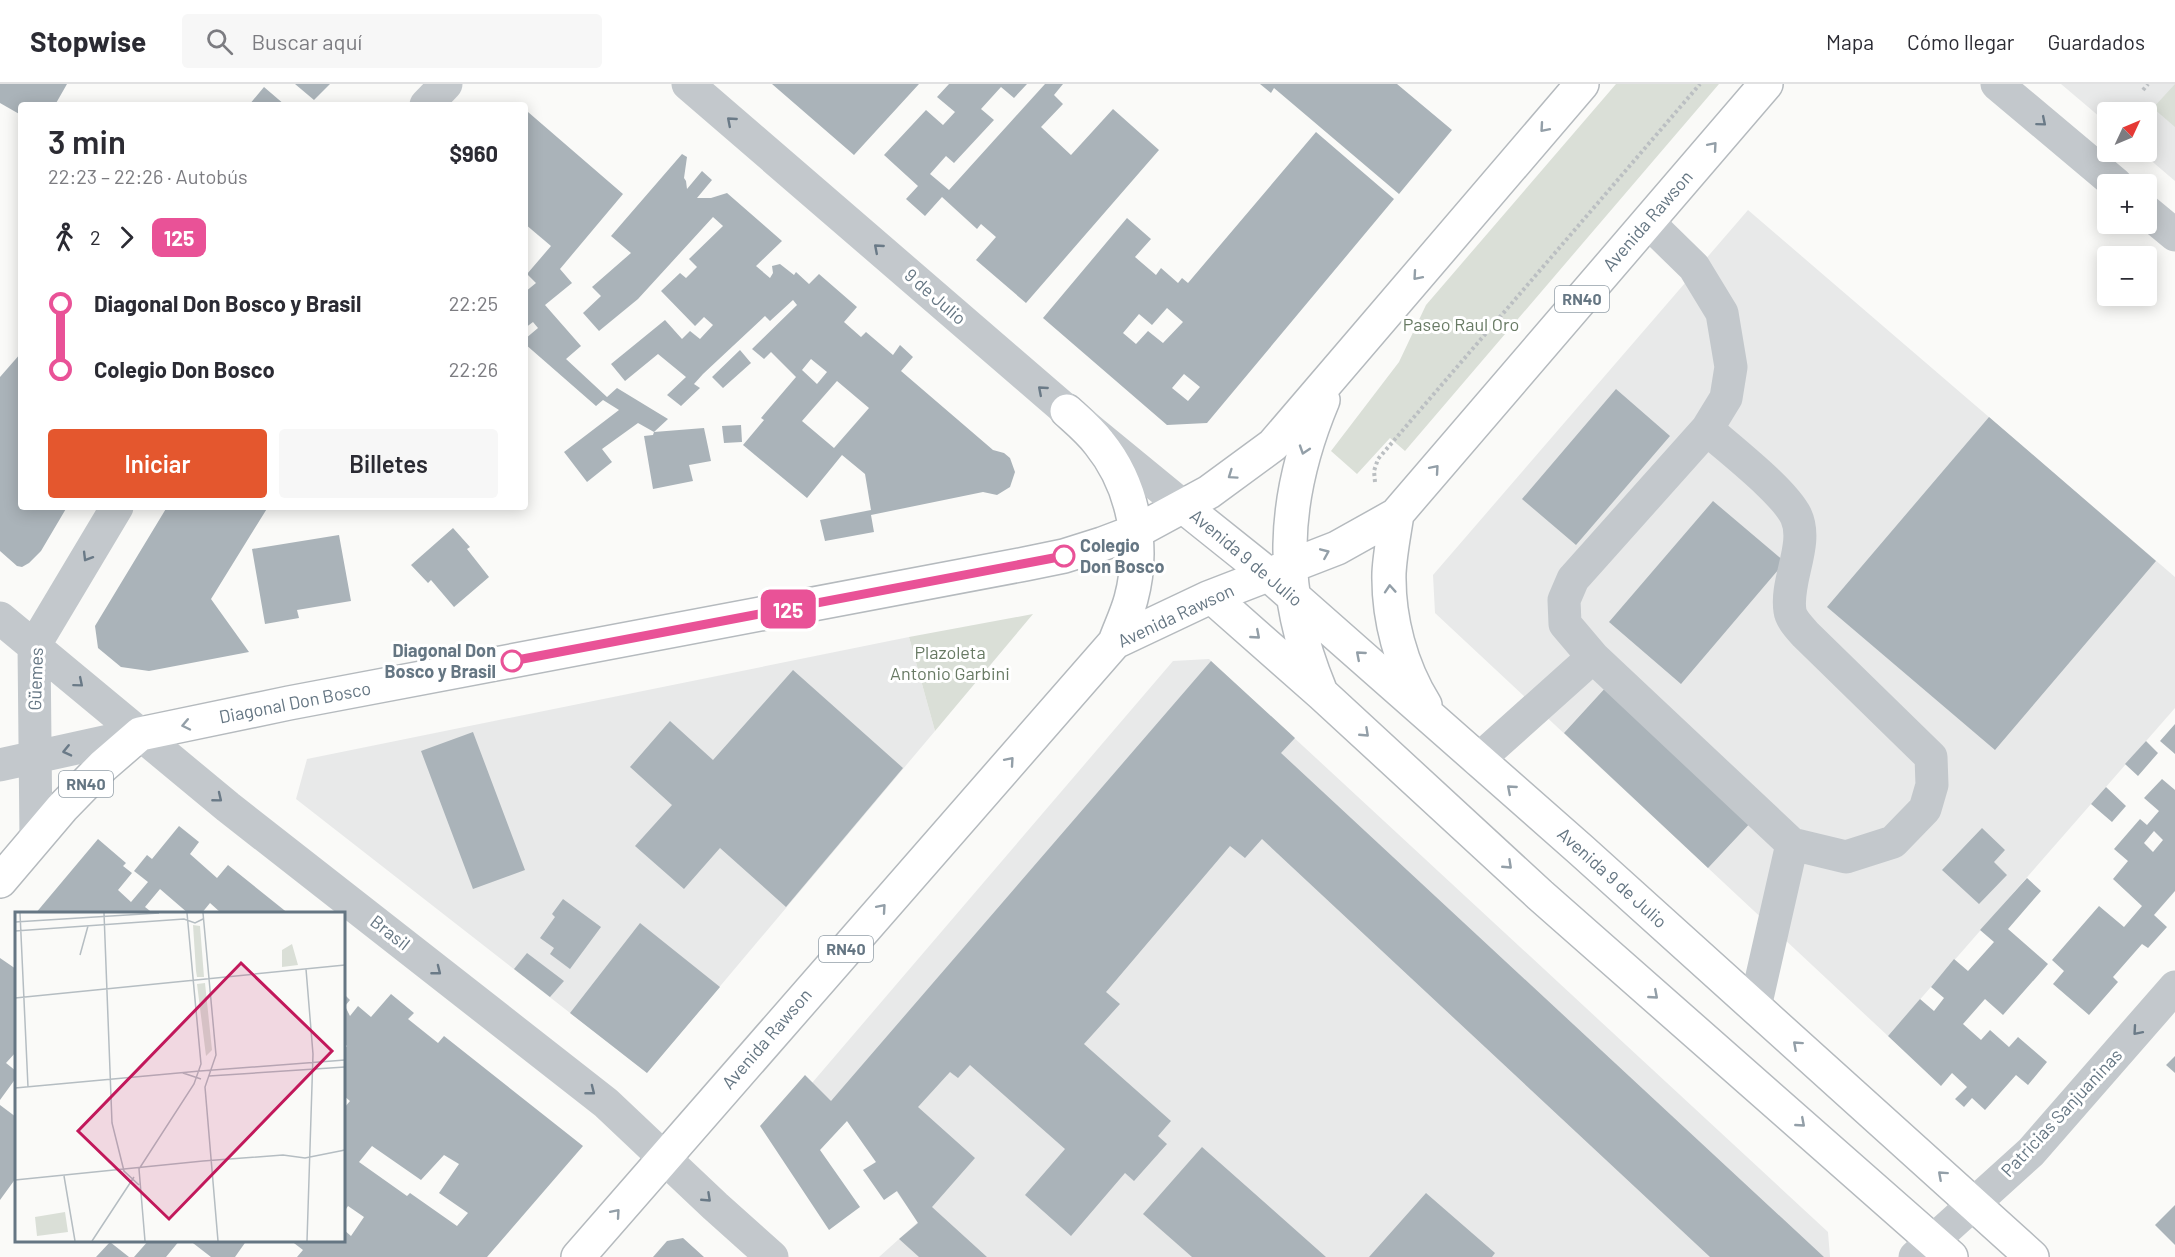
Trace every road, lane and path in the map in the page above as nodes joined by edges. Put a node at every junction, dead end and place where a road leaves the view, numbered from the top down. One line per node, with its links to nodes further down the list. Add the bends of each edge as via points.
1 (446, 84): 9 (street)
2 (688, 84): 15 (street, 9 de Julio, one-way to 2)
3 (1582, 84): 14 (main road, RN40, one-way to 14)
4 (1700, 84): 19 (path, via 1378,459 1374,471 1376,484)
5 (1766, 84): 12 (main road, Avenida Rawson / RN40, one-way to 5)
6 (1997, 84): 10 (street, one-way to 10)
7 (2148, 84): 8 (path)
8 (2143, 90)
9 (429, 102)
10 (2104, 174)
11 (2157, 220): 13 (street)
12 (1648, 222): 16 (street, via 1694,267 1722,313 1731,367 1726,398); 19 (main road, Avenida Rawson / RN40, one-way to 12)
13 (2175, 235)
14 (1346, 359): 17 (main road, RN40, one-way to 17, via 1273,445); 21 (main road, one-way to 21, via 1323,399 1301,457)
15 (1067, 411): 17 (street, 9 de Julio); 20 (main road, via 1113,463 1131,506)
16 (1707, 429): 26 (street, via 1573,579 1564,600 1565,624); 34 (street, via 1776,491 1796,516 1800,540 1791,578 1790,613 1805,634 1931,757 1932,785 1925,809 1893,842 1846,857)
17 (1184, 507): 20 (main road, Diagonal Don Bosco / RN40); 21 (main road, Avenida 9 de Julio)
18 (115, 510): 25 (street, Güemes, one-way to 25)
19 (1397, 514): 21 (main road, Avenida Rawson / RN40, one-way to 19); 28 (main road, one-way to 19, via 1417,693 1396,636 1389,575)
20 (1136, 531): 24 (main road, via 1133,587); 29 (main road, Diagonal Don Bosco / RN40, one-way to 29, via 1064,556 1025,564)
21 (1284, 580): 22 (main road, Avenida Rawson / RN40); 27 (main road); 28 (main road, Avenida 9 de Julio, one-way to 21)
22 (1212, 597): 24 (main road, Avenida Rawson / RN40); 27 (main road, one-way to 27)
23 (0, 618): 25 (street, Brasil)
24 (1114, 642): 38 (main road, Avenida Rawson / RN40, one-way to 24)
25 (34, 646): 29 (street, Brasil, one-way to 29); 30 (street, Güemes)
26 (1593, 657): 31 (street); 34 (street)
27 (1322, 694): 40 (main road, one-way to 40)
28 (1435, 722): 31 (main road, Avenida 9 de Julio)
29 (140, 734): 30 (street, Diagonal Don Bosco, one-way to 30); 33 (main road, RN40, via 103,766); 38 (street, Brasil, one-way to 38, via 606,1102)
30 (35, 758): 32 (street, Diagonal Don Bosco); 33 (street, Güemes)
31 (1478, 760): 37 (main road, Avenida 9 de Julio, one-way to 31)
32 (0, 765)
33 (36, 837): 35 (main road, RN40)
34 (1792, 844): 37 (street)
35 (0, 881)
36 (2175, 987): 39 (street, Patricias Sanjuaninas, one-way to 39, via 2031,1152)
37 (1755, 1007): 39 (main road, Avenida 9 de Julio, one-way to 37)
38 (664, 1158): 41 (main road, Avenida Rawson / RN40, one-way to 38); 42 (street, Brasil, one-way to 42)
39 (1974, 1203): 40 (street, Patricias Sanjuaninas); 43 (main road, Avenida 9 de Julio)
40 (1933, 1251)
41 (578, 1257)
42 (772, 1257)
43 (2032, 1257)

